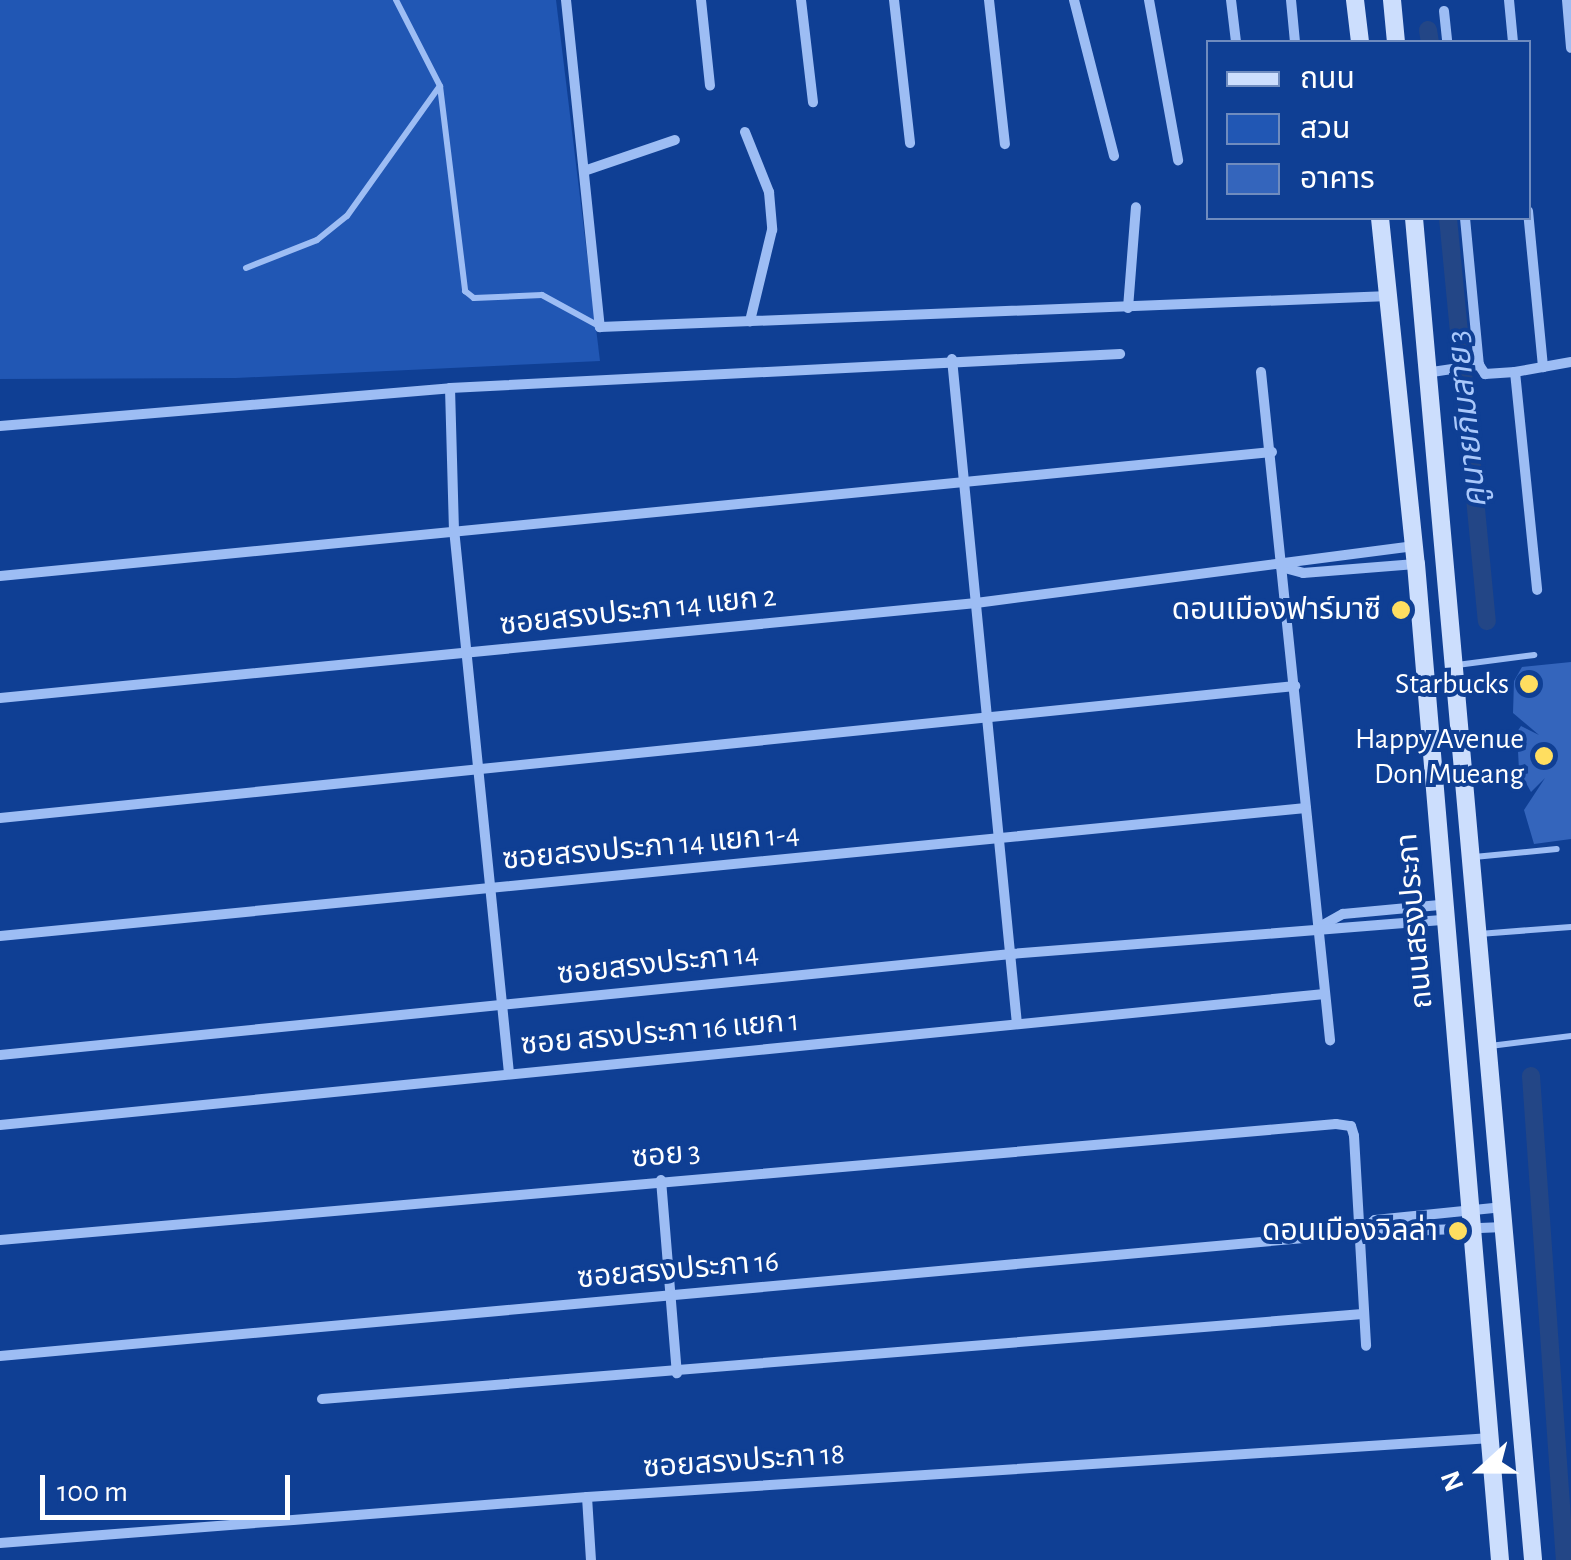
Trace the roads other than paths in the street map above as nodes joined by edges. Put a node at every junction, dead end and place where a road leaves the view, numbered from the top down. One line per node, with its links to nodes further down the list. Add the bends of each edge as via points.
1 (396, 0): 23 (lane)
2 (566, 0): 32 (street)
3 (701, 0): 24 (street)
4 (801, 0): 25 (street)
5 (894, 0): 28 (street)
6 (989, 0): 29 (street)
7 (1074, 0): 30 (street)
8 (1150, 0): 31 (street)
9 (1231, 0): 16 (street)
10 (1290, 0): 17 (street)
11 (1355, 0): 18 (main road)
12 (1392, 0): 19 (main road)
13 (1509, 0): 21 (street)
14 (1566, 0): 22 (street)
15 (1444, 12): 20 (street)
16 (1236, 40)
17 (1295, 40)
18 (1360, 40)
19 (1396, 40)
20 (1447, 40)
21 (1513, 40)
22 (1571, 48)
23 (440, 86): 38 (lane, via 347,216 317,240); 42 (lane, via 464,291 474,298 542,296)
24 (710, 86)
25 (813, 102)
26 (746, 132): 41 (street, via 769,192 772,230)
27 (674, 140): 32 (street)
28 (910, 143)
29 (1005, 144)
30 (1114, 156)
31 (1178, 160)
32 (584, 171): 42 (street)
33 (1136, 207): 40 (street)
34 (1380, 220): 39 (main road, ถนนสรงประภา)
35 (1414, 220): 49 (main road, ถนนสรงประภา)
36 (1465, 220): 46 (street)
37 (1529, 220): 47 (street)
38 (246, 268)
39 (1389, 296): 40 (street); 56 (main road, ถนนสรงประภา)
40 (1128, 308): 41 (street)
41 (750, 321): 42 (street)
42 (600, 327)
43 (1120, 354): 44 (street)
44 (952, 359): 51 (street); 54 (street)
45 (1571, 362): 47 (street)
46 (1479, 366): 49 (street); 50 (street, via 1486,374)
47 (1543, 368): 50 (street)
48 (1261, 372): 53 (street)
49 (1440, 372): 63 (main road, ถนนสรงประภา)
50 (1515, 372): 59 (street)
51 (450, 388): 52 (street); 55 (street)
52 (0, 426)
53 (1272, 452): 54 (street); 57 (street)
54 (962, 481): 55 (street); 60 (street)
55 (454, 530): 58 (street); 61 (street)
56 (1415, 555): 57 (street, via 1302,558); 57 (street, via 1303,573); 74 (main road, ถนนสรงประภา)
57 (1281, 566): 60 (street, ซอยสรงประภา 14 แยก 2); 64 (street)
58 (0, 576)
59 (1537, 590)
60 (976, 603): 61 (street, ซอยสรงประภา 14 แยก 2); 66 (street)
61 (467, 653): 65 (street, ซอยสรงประภา 14 แยก 2); 67 (street)
62 (1534, 655): 63 (lane)
63 (1457, 665): 72 (main road, ถนนสรงประภา)
64 (1295, 686): 66 (street); 68 (street)
65 (0, 698)
66 (987, 717): 67 (street); 70 (street)
67 (479, 770): 69 (street); 73 (street)
68 (1306, 808): 70 (street, ซอยสรงประภา 14 แยก 1-4); 75 (street)
69 (0, 818)
70 (998, 840): 73 (street, ซอยสรงประภา 14 แยก 1-4); 79 (street)
71 (1557, 849): 72 (lane)
72 (1472, 857): 77 (main road, ถนนสรงประภา)
73 (490, 887): 78 (street, ซอยสรงประภา 14 แยก 1-4); 81 (street)
74 (1441, 912): 75 (street, ซอยสรงประภา 14); 90 (main road, ถนนสรงประภา)
75 (1320, 926): 79 (street, ซอยสรงประภา 14); 80 (street)
76 (1571, 927): 77 (lane)
77 (1479, 934): 85 (main road, ถนนสรงประภา)
78 (0, 936)
79 (1011, 954): 81 (street, ซอยสรงประภา 14); 82 (street)
80 (1325, 994): 82 (street, ซอย สรงประภา 16 แยก 1); 84 (street)
81 (502, 1004): 86 (street, ซอยสรงประภา 14); 87 (street)
82 (1016, 1024): 87 (street, ซอย สรงประภา 16 แยก 1)
83 (1571, 1036): 85 (lane)
84 (1330, 1040)
85 (1490, 1046): 91 (main road, ถนนสรงประภา)
86 (0, 1055)
87 (509, 1073): 88 (street, ซอย สรงประภา 16 แยก 1)
88 (0, 1126)
89 (661, 1180): 93 (street, ซอย 3, via 1336,1124 1351,1126 1354,1136); 94 (street, ซอย 3); 95 (street)
90 (1468, 1211): 91 (street); 92 (main road, ถนนสรงประภา); 93 (street, via 1375,1220)
91 (1504, 1217): 92 (street); 106 (main road, ถนนสรงประภา)
92 (1470, 1232): 93 (street); 101 (main road, ถนนสรงประภา)
93 (1360, 1234): 95 (street, ซอยสรงประภา 16); 96 (street)
94 (0, 1240)
95 (672, 1295): 98 (street, ซอยสรงประภา 16); 99 (street)
96 (1364, 1314): 97 (street); 99 (street)
97 (1366, 1346)
98 (0, 1356)
99 (677, 1373): 100 (street)
100 (322, 1399)
101 (1492, 1438): 102 (street, ซอยสรงประภา 18); 105 (main road, ถนนสรงประภา)
102 (587, 1497): 103 (street, ซอยสรงประภา 18); 104 (street)
103 (0, 1543)
104 (591, 1560)
105 (1500, 1560)
106 (1534, 1560)

